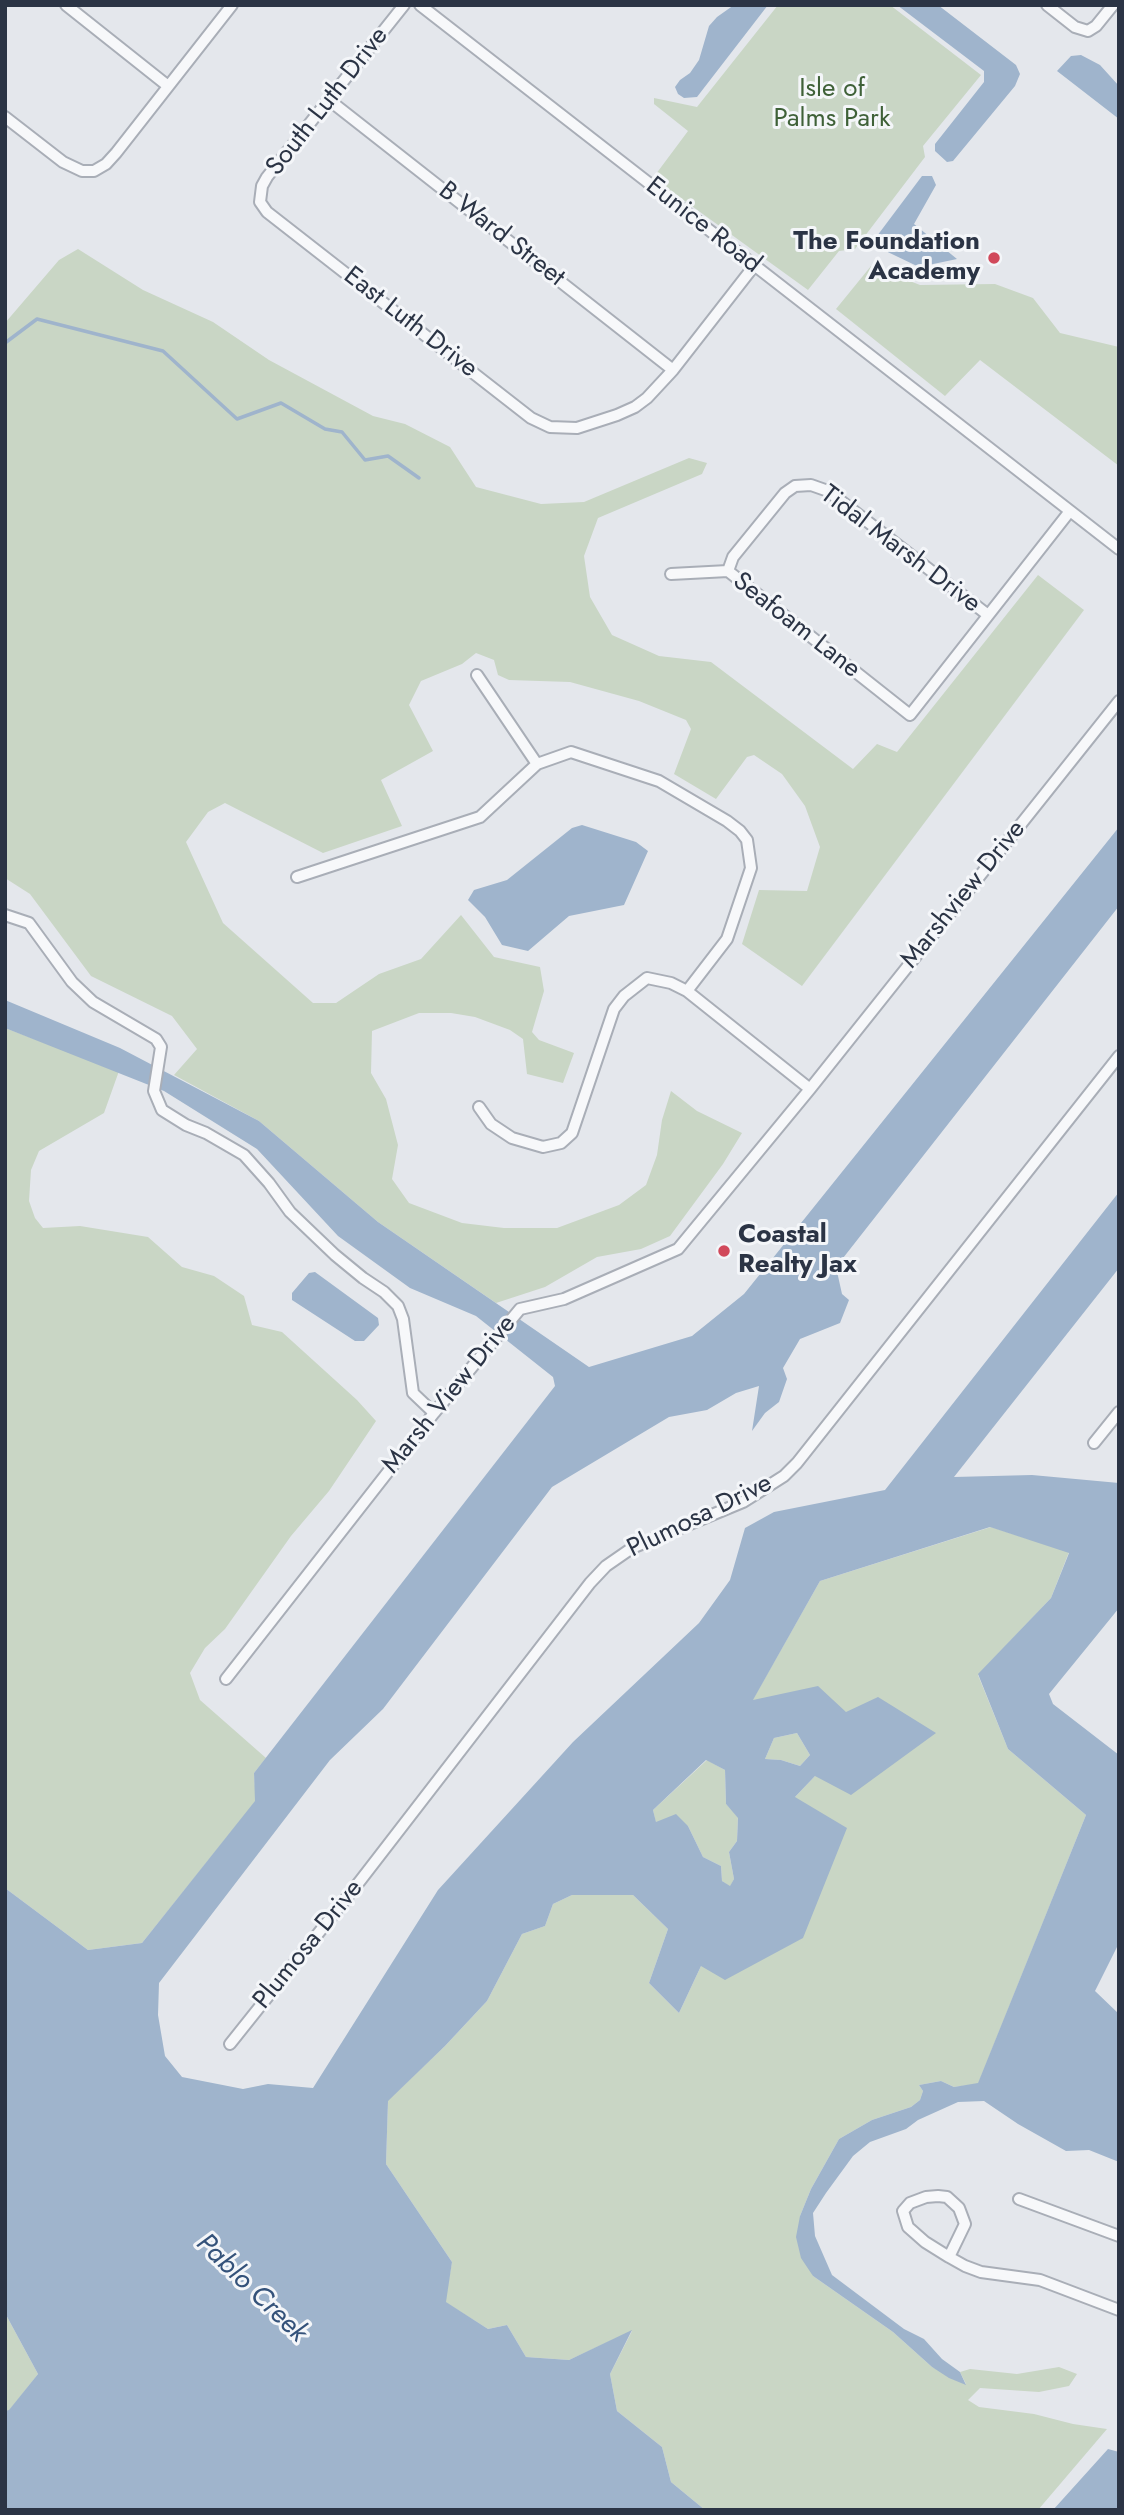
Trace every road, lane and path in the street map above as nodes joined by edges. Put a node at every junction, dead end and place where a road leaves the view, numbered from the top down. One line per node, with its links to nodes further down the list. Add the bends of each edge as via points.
1 (66, 5): 7 (street)
2 (232, 5): 7 (street)
3 (404, 5): 8 (street, South Luth Drive)
4 (420, 5): 11 (street, Eunice Road)
5 (1047, 5): 6 (street, via 1074,27 1088,31)
6 (1113, 5)
7 (168, 86): 9 (street, via 116,153 94,171 63,162)
8 (329, 100): 10 (street, South Luth Drive, via 267,177); 12 (street, B Ward Street)
9 (5, 117)
10 (260, 202): 12 (street, East Luth Drive, via 531,418 550,427 587,426 635,407)
11 (754, 266): 12 (street); 13 (street, Eunice Road)
12 (673, 370)
13 (1070, 511): 14 (street, Eunice Road); 17 (street)
14 (1119, 549)
15 (728, 571): 16 (street, Seafoam Lane); 17 (street, Tidal Marsh Drive, via 733,557 785,492 811,485 828,491); 17 (street, Seafoam Lane, via 910,715)
16 (671, 574)
17 (988, 615)
18 (477, 675): 20 (street)
19 (1119, 701): 25 (street, Marshview Drive)
20 (537, 764): 21 (street, via 480,817); 23 (street, via 571,752 618,766 659,781 727,821 747,840 751,867 727,939)
21 (297, 877)
22 (5, 915): 28 (street, via 29,923 72,982 93,1002 156,1040 161,1058 154,1091 162,1110 244,1155 290,1212 398,1306 404,1319 413,1393)
23 (687, 991): 25 (street); 26 (street, via 648,978 624,996 614,1009 572,1133 561,1143 543,1147 512,1138 491,1124)
24 (1119, 1056): 31 (street, Plumosa Drive, via 784,1476 743,1502 632,1548 590,1583)
25 (810, 1089): 28 (street, Marsh View Drive, via 678,1249 564,1299 520,1309)
26 (478, 1107)
27 (1119, 1412): 29 (street)
28 (434, 1413): 30 (street, Marsh View Drive)
29 (1094, 1443)
30 (226, 1679)
31 (230, 2044)
32 (1019, 2199): 33 (street)
33 (1119, 2236)
34 (948, 2257): 34 (street, via 908,2227 903,2211 910,2203 938,2196 947,2197 959,2208 965,2224); 35 (street, via 981,2272 1040,2280)
35 (1119, 2310)

